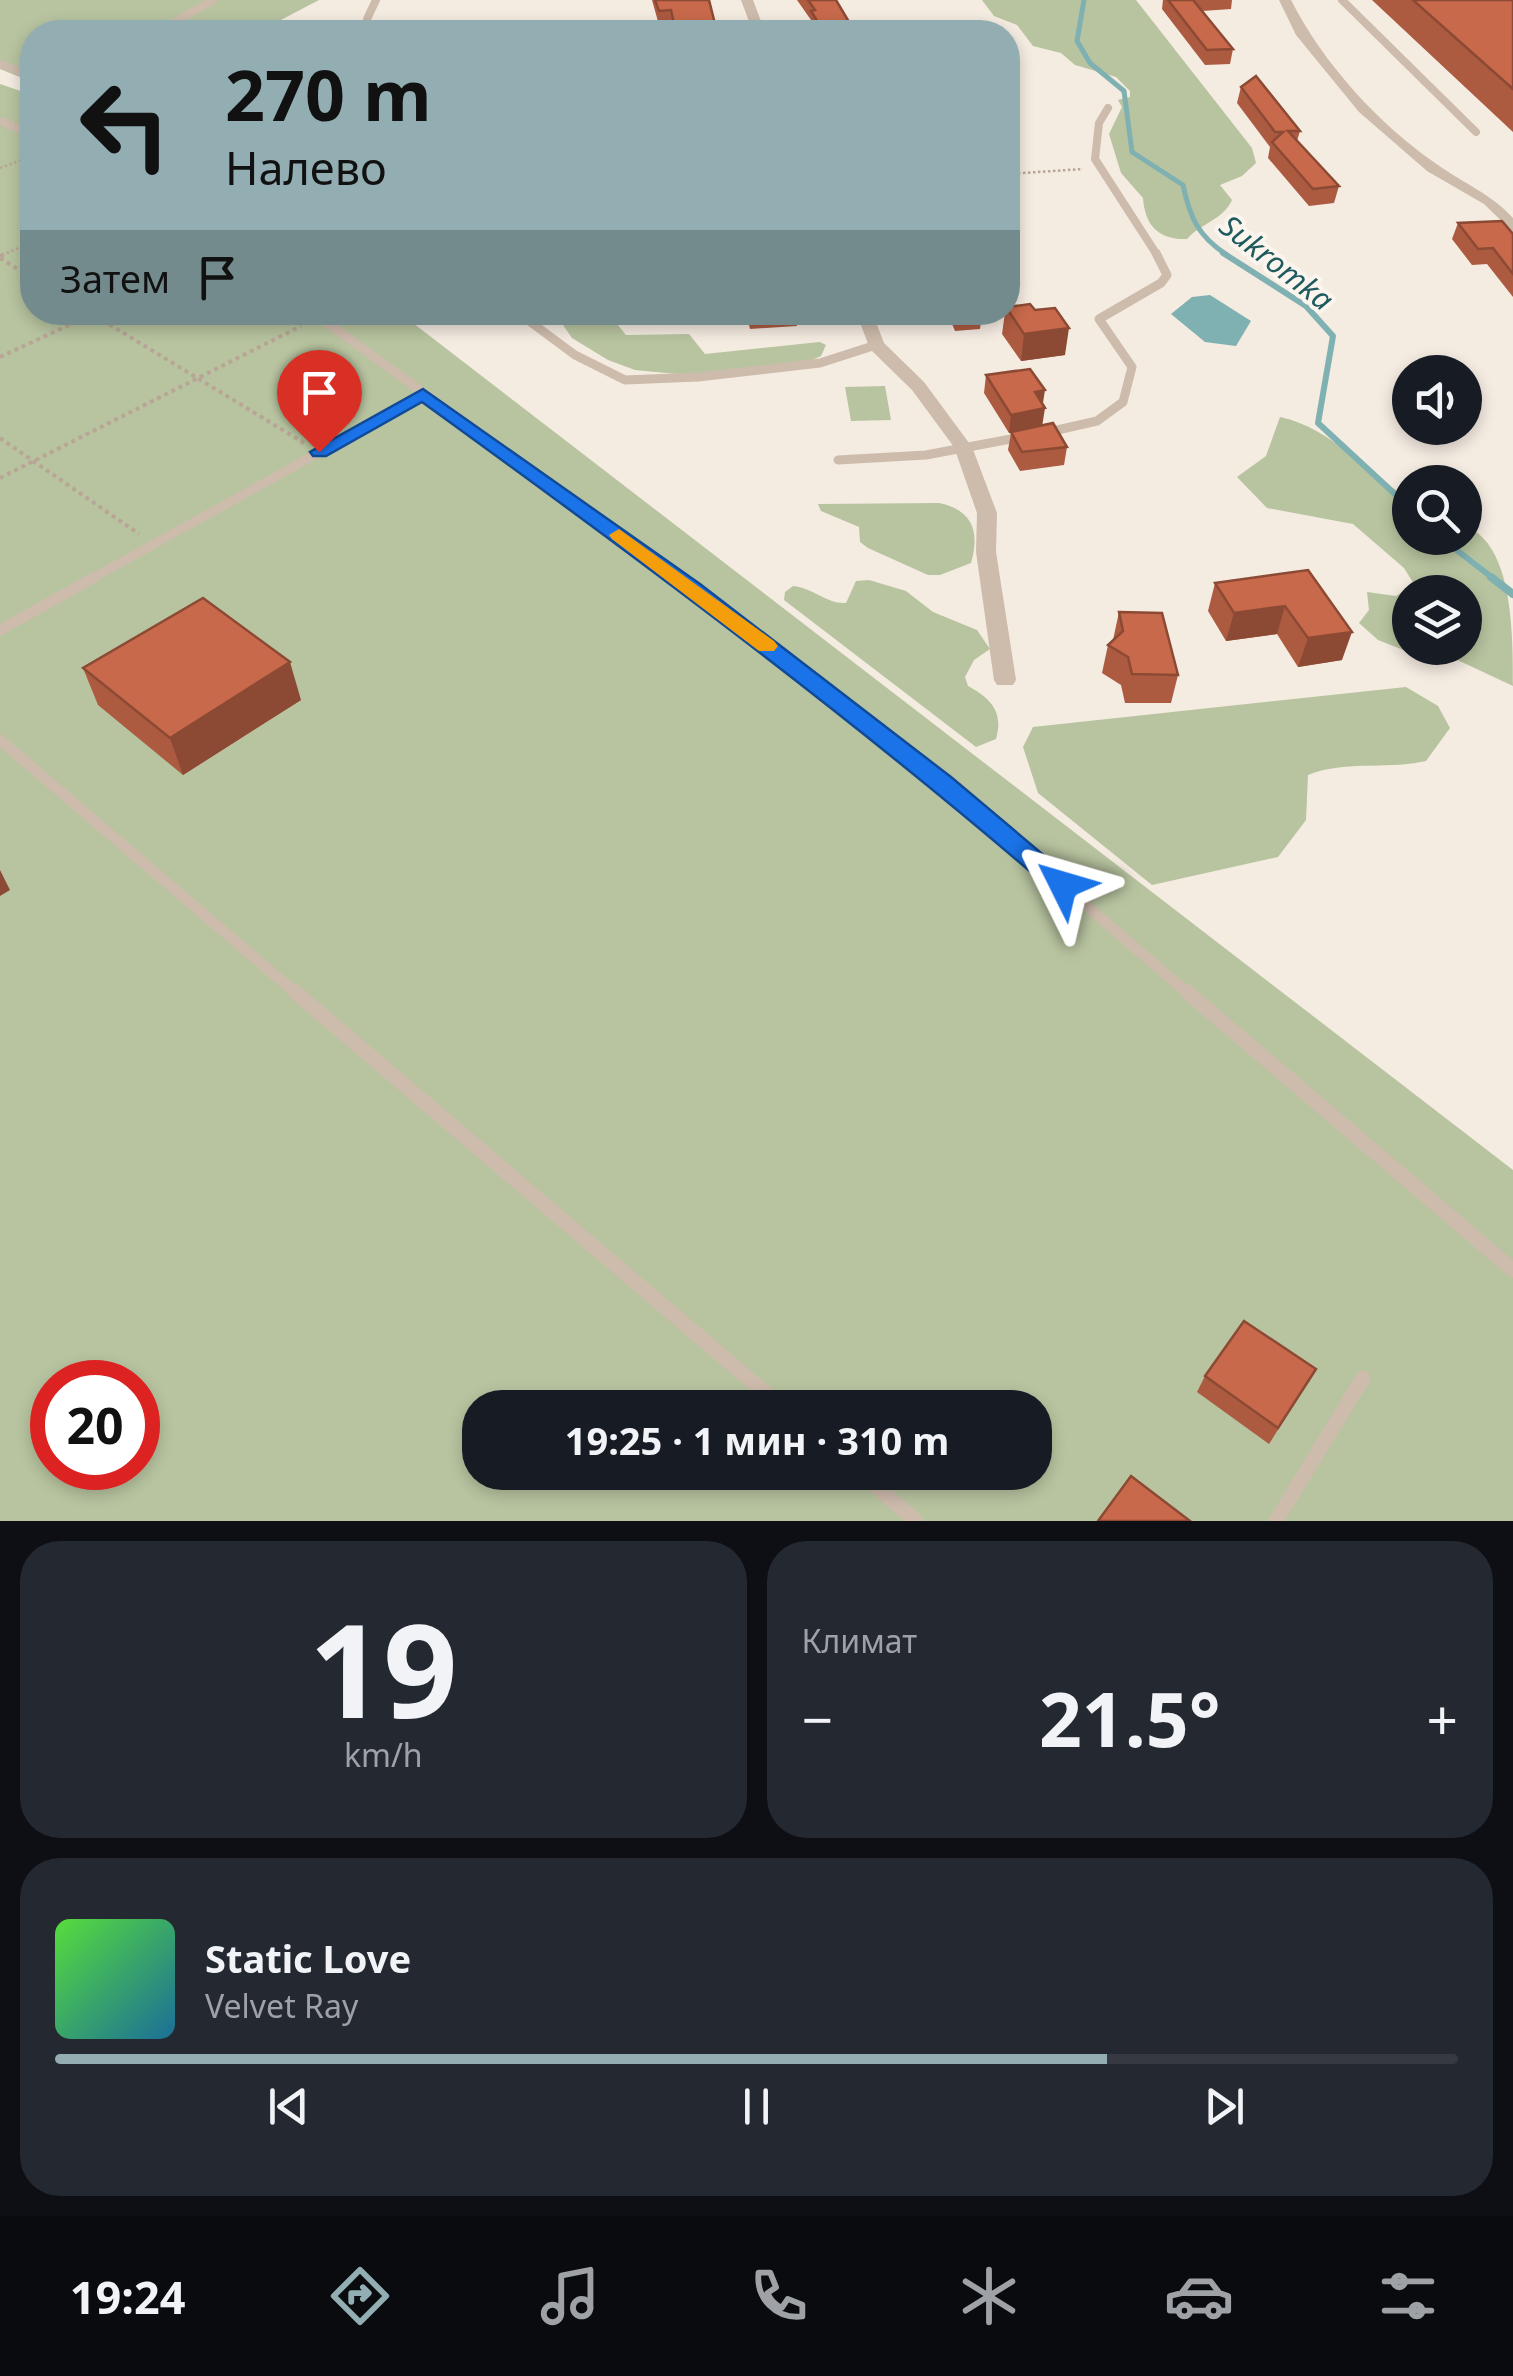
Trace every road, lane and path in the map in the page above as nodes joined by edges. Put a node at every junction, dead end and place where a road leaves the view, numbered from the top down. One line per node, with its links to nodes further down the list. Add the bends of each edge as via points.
1 (213, 0): 4 (lane)
2 (1285, 0): 9 (street, via 1301,32 1364,109 1432,168 1489,201)
3 (1342, 0): 6 (lane)
4 (179, 20)
5 (1108, 108): 7 (lane, via 1094,148)
6 (1476, 132)
7 (1101, 168): 8 (path); 21 (lane, via 1167,274 1162,286 1099,319 1132,367 1124,402 1098,420)
8 (1020, 173)
9 (1513, 227)
10 (67, 325): 17 (path)
11 (112, 325): 18 (path)
12 (296, 325): 18 (path)
13 (328, 325): 19 (lane)
14 (535, 325): 16 (lane, via 626,380 820,363)
15 (869, 325): 16 (street)
16 (876, 345): 21 (street, via 918,386)
17 (0, 357)
18 (198, 378): 22 (path); 24 (path)
19 (423, 395): 22 (lane); 30 (lane, via 693,588 943,783)
20 (0, 438): 24 (path)
21 (963, 447): 23 (lane); 28 (street, via 987,512 986,552)
22 (319, 452): 26 (lane)
23 (838, 460)
24 (34, 462): 25 (path); 26 (path)
25 (0, 478)
26 (153, 545): 27 (lane)
27 (0, 630)
28 (1006, 680)
29 (0, 740): 32 (lane)
30 (1513, 1270)
31 (1362, 1378): 35 (lane)
32 (762, 1390)
33 (880, 1490): 34 (lane)
34 (916, 1521)
35 (1276, 1521)

